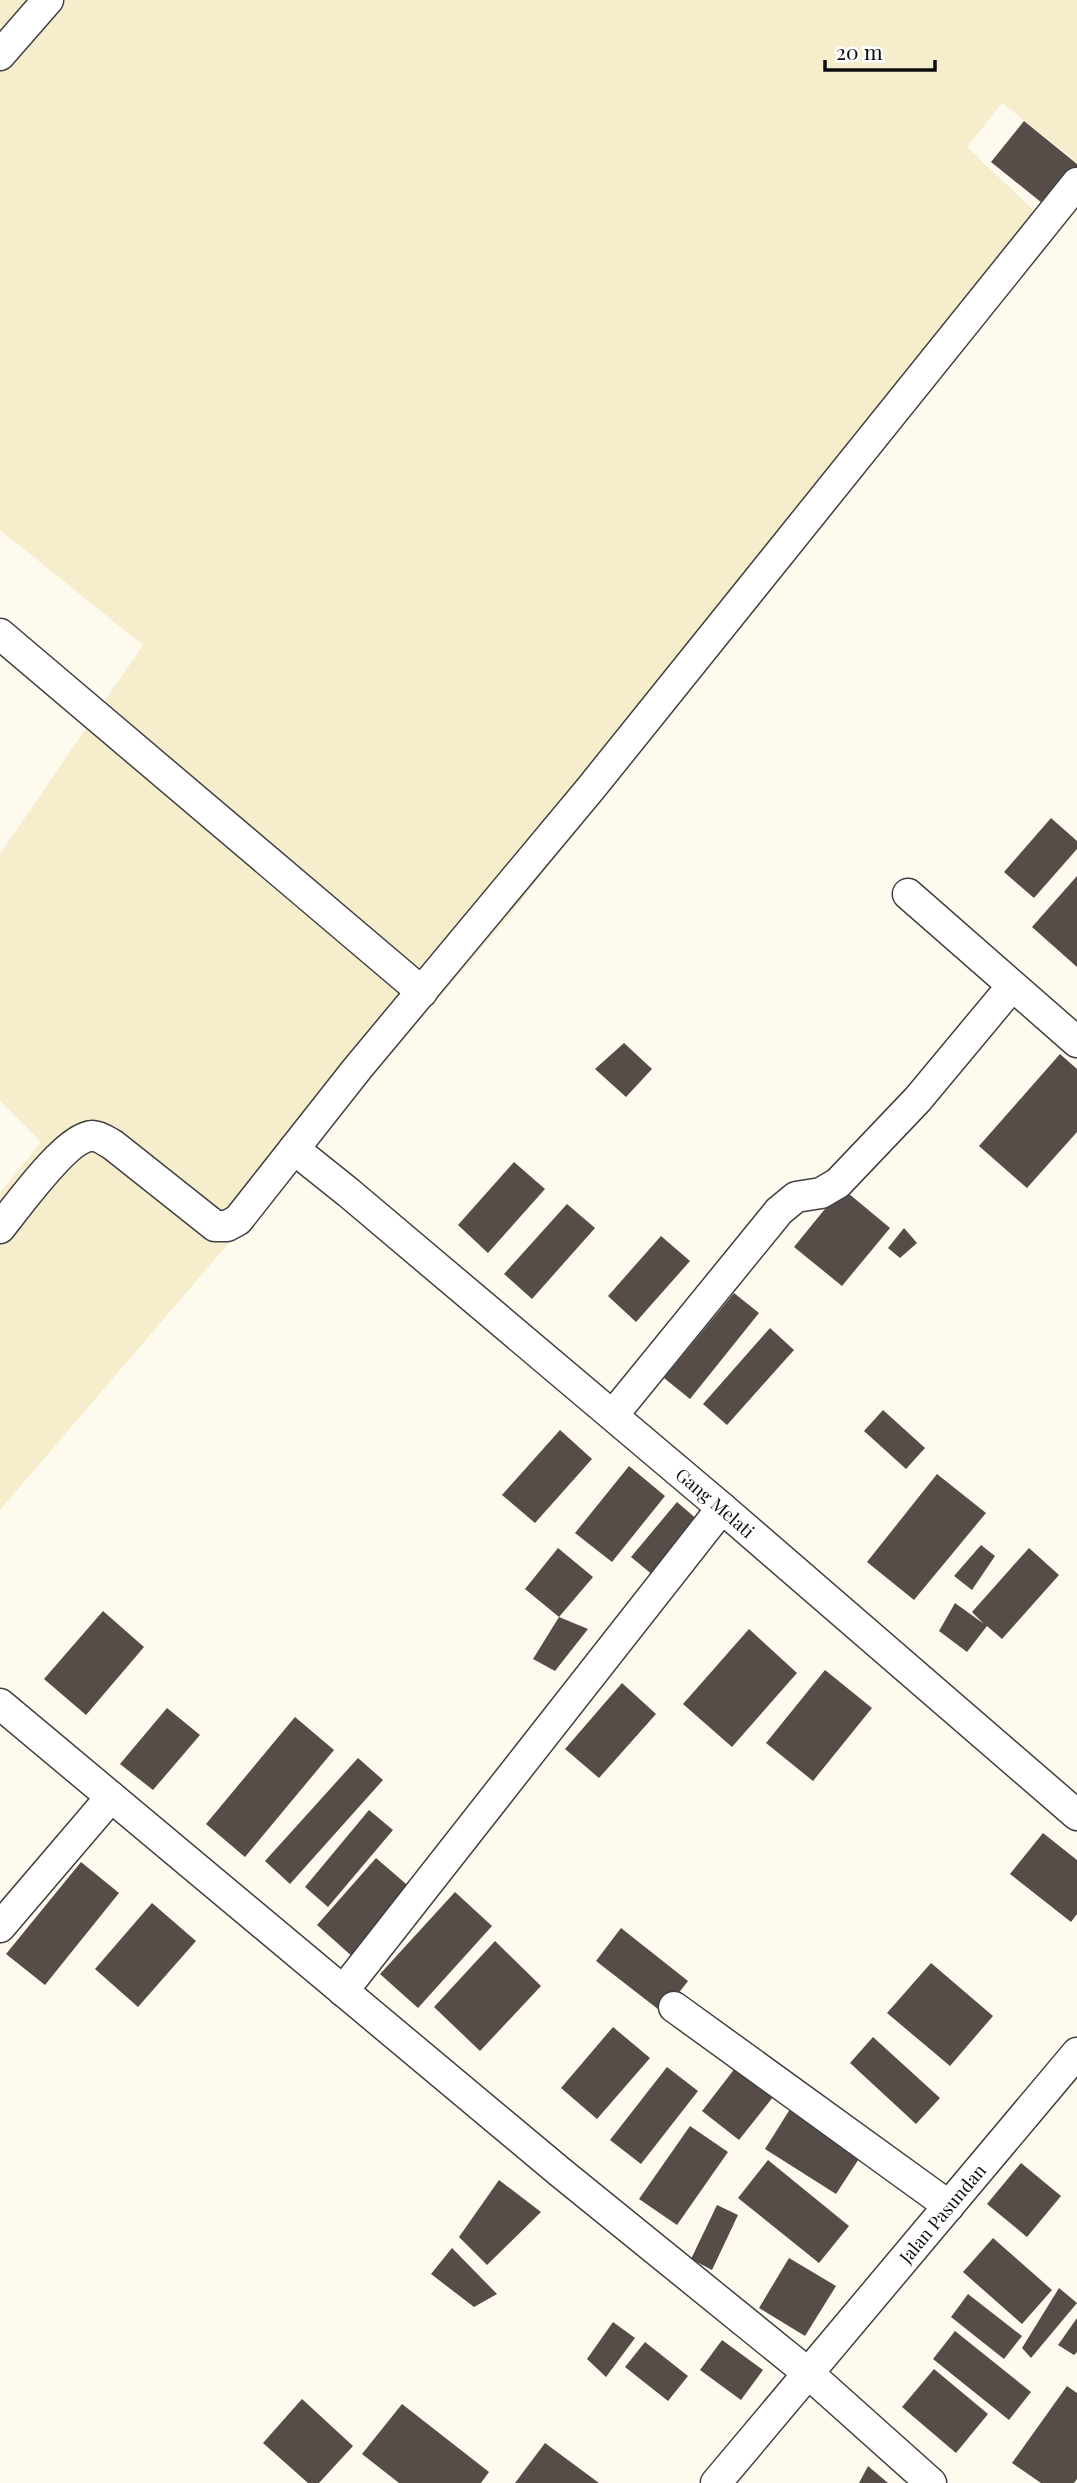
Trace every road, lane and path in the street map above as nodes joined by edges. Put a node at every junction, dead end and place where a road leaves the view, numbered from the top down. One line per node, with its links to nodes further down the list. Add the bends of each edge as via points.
1 (48, 0): 2 (street)
2 (0, 55)
3 (1077, 183): 7 (street)
4 (0, 634): 7 (street)
5 (908, 894): 6 (street)
6 (1012, 986): 8 (street); 11 (street, via 918,1099 838,1183 821,1193 796,1198 779,1211)
7 (422, 992): 9 (street)
8 (1077, 1042)
9 (302, 1156): 10 (street, via 237,1220 215,1226 113,1145 94,1136 78,1139); 11 (street, Gang Melati)
10 (0, 1228)
11 (612, 1415): 12 (street, Gang Melati)
12 (722, 1508): 15 (street, Gang Melati); 17 (street)
13 (0, 1704): 14 (street)
14 (111, 1797): 16 (street); 17 (street)
15 (1077, 1815)
16 (0, 1927)
17 (343, 1991): 21 (street)
18 (674, 2007): 20 (street)
19 (1077, 2053): 20 (street, Jalan Pasundan)
20 (949, 2206): 21 (street, Jalan Pasundan)
21 (808, 2373): 22 (street, Jalan Pasundan); 23 (street)
22 (716, 2483)
23 (931, 2483)

